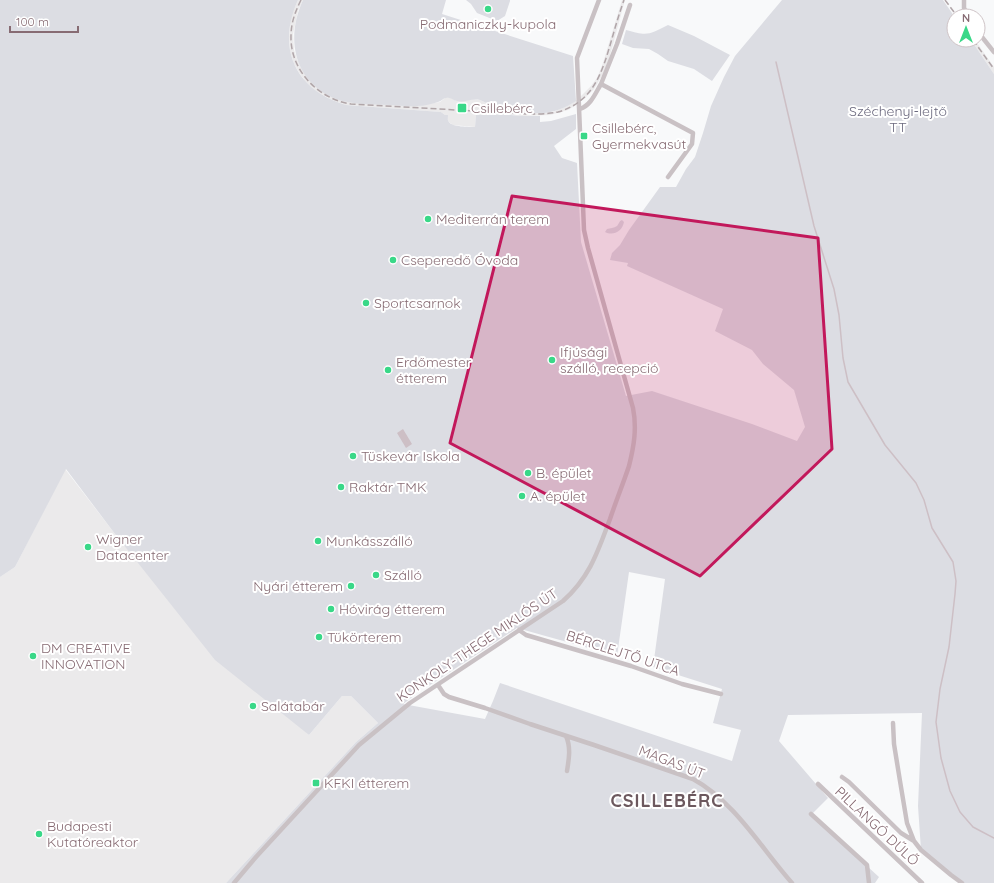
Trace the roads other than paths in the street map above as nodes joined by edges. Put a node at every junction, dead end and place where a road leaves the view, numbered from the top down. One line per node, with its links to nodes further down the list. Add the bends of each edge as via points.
1 (599, 0): 6 (street, KONKOLY-THEGE MIKLÓS ÚT, via 577,58)
2 (630, 5): 5 (street)
3 (986, 42): 4 (street)
4 (994, 52)
5 (601, 84): 6 (street, via 590,101); 7 (street, via 693,133 692,144)
6 (580, 108): 8 (street, KONKOLY-THEGE MIKLÓS ÚT, via 585,238 633,408 634,442 625,479 596,557 586,575 563,601)
7 (668, 177)
8 (519, 630): 9 (street, KONKOLY-THEGE MIKLÓS ÚT); 10 (street, BÉRCLEJTŐ UTCA, via 526,635)
9 (438, 685): 12 (street, MAGAS ÚT, via 449,697); 20 (street, KONKOLY-THEGE MIKLÓS ÚT, via 396,713 359,745)
10 (721, 694)
11 (893, 723): 19 (street, via 907,823)
12 (566, 736): 13 (street, MAGAS ÚT); 14 (street)
13 (577, 739): 14 (street); 21 (street, MAGAS ÚT, via 703,784 724,802)
14 (569, 745): 15 (street)
15 (567, 771)
16 (842, 777): 19 (street, via 901,833)
17 (818, 784): 23 (street, PILLANGÓ DŰLŐ)
18 (812, 814): 22 (street, via 867,865)
19 (914, 841): 24 (street, via 921,850)
20 (234, 883)
21 (791, 883)
22 (870, 883)
23 (922, 883)
24 (962, 883)

